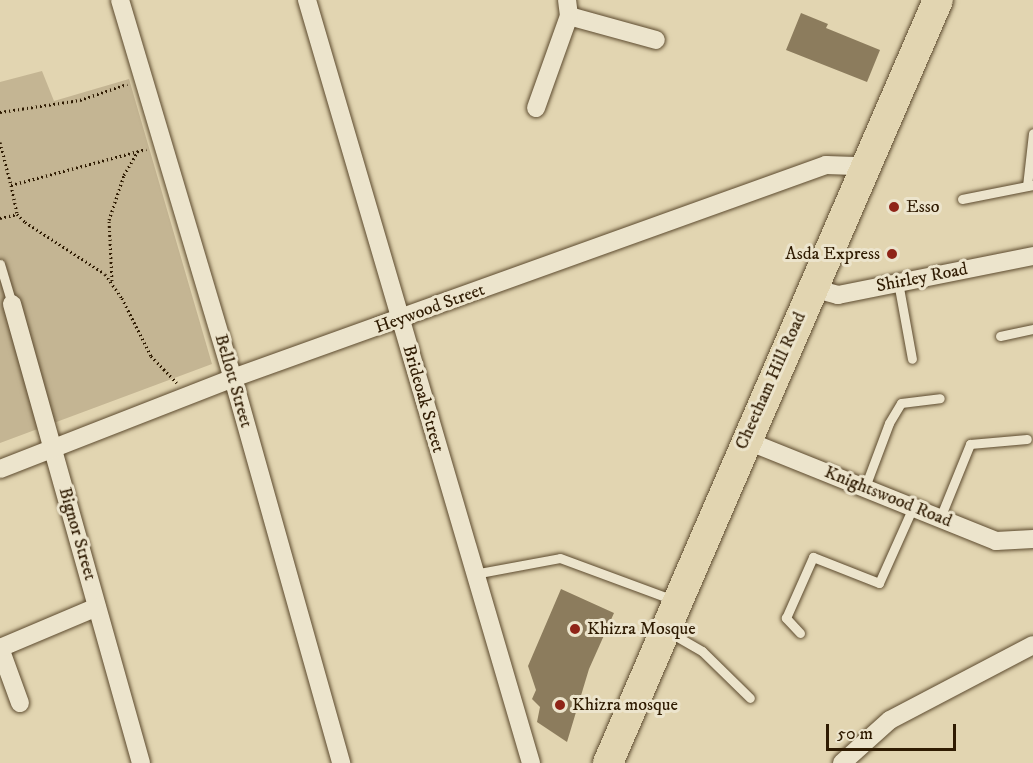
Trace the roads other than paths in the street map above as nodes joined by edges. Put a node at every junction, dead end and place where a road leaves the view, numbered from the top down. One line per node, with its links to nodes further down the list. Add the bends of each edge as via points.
1 (120, 0): 20 (street, Bellott Street)
2 (307, 0): 16 (street, Brideoak Street)
3 (938, 0): 8 (highway, Cheetham Hill Road)
4 (568, 8): 5 (street); 6 (street)
5 (656, 40)
6 (536, 108)
7 (1033, 133): 9 (lane)
8 (863, 166): 14 (highway, Cheetham Hill Road); 16 (street, Heywood Street, via 826,165)
9 (1030, 186): 10 (lane)
10 (962, 199)
11 (1033, 256): 13 (street, Shirley Road)
12 (0, 264): 15 (lane)
13 (898, 282): 14 (street, Shirley Road, via 833,295); 19 (lane)
14 (812, 288): 23 (highway, Cheetham Hill Road)
15 (12, 304): 24 (street, Bignor Street)
16 (400, 321): 20 (street, Heywood Street); 30 (street, Brideoak Street)
17 (1033, 329): 18 (lane)
18 (1000, 336)
19 (912, 359)
20 (233, 378): 24 (street, Heywood Street); 40 (street, Bellott Street)
21 (940, 398): 26 (lane, via 901,403 889,423)
22 (1027, 439): 28 (lane, via 970,444)
23 (745, 440): 26 (street, Knightswood Road); 31 (highway, Cheetham Hill Road)
24 (53, 450): 25 (street, Heywood Street); 32 (street, Bignor Street)
25 (0, 469)
26 (865, 487): 27 (street, Knightswood Road)
27 (913, 507): 28 (street, Knightswood Road); 34 (lane, via 879,583 813,557 786,618)
28 (940, 518): 29 (street, Knightswood Road, via 996,541)
29 (1033, 538)
30 (474, 574): 31 (lane, via 560,558); 41 (street, Brideoak Street)
31 (676, 601): 33 (highway, Cheetham Hill Road)
32 (97, 607): 36 (street); 39 (street, Bignor Street)
33 (664, 629): 37 (lane, via 702,651); 42 (highway, Cheetham Hill Road)
34 (801, 633)
35 (1033, 645): 43 (street, via 890,720)
36 (0, 648): 38 (street)
37 (750, 699)
38 (20, 703)
39 (141, 763)
40 (341, 763)
41 (531, 763)
42 (608, 763)
43 (842, 763)

